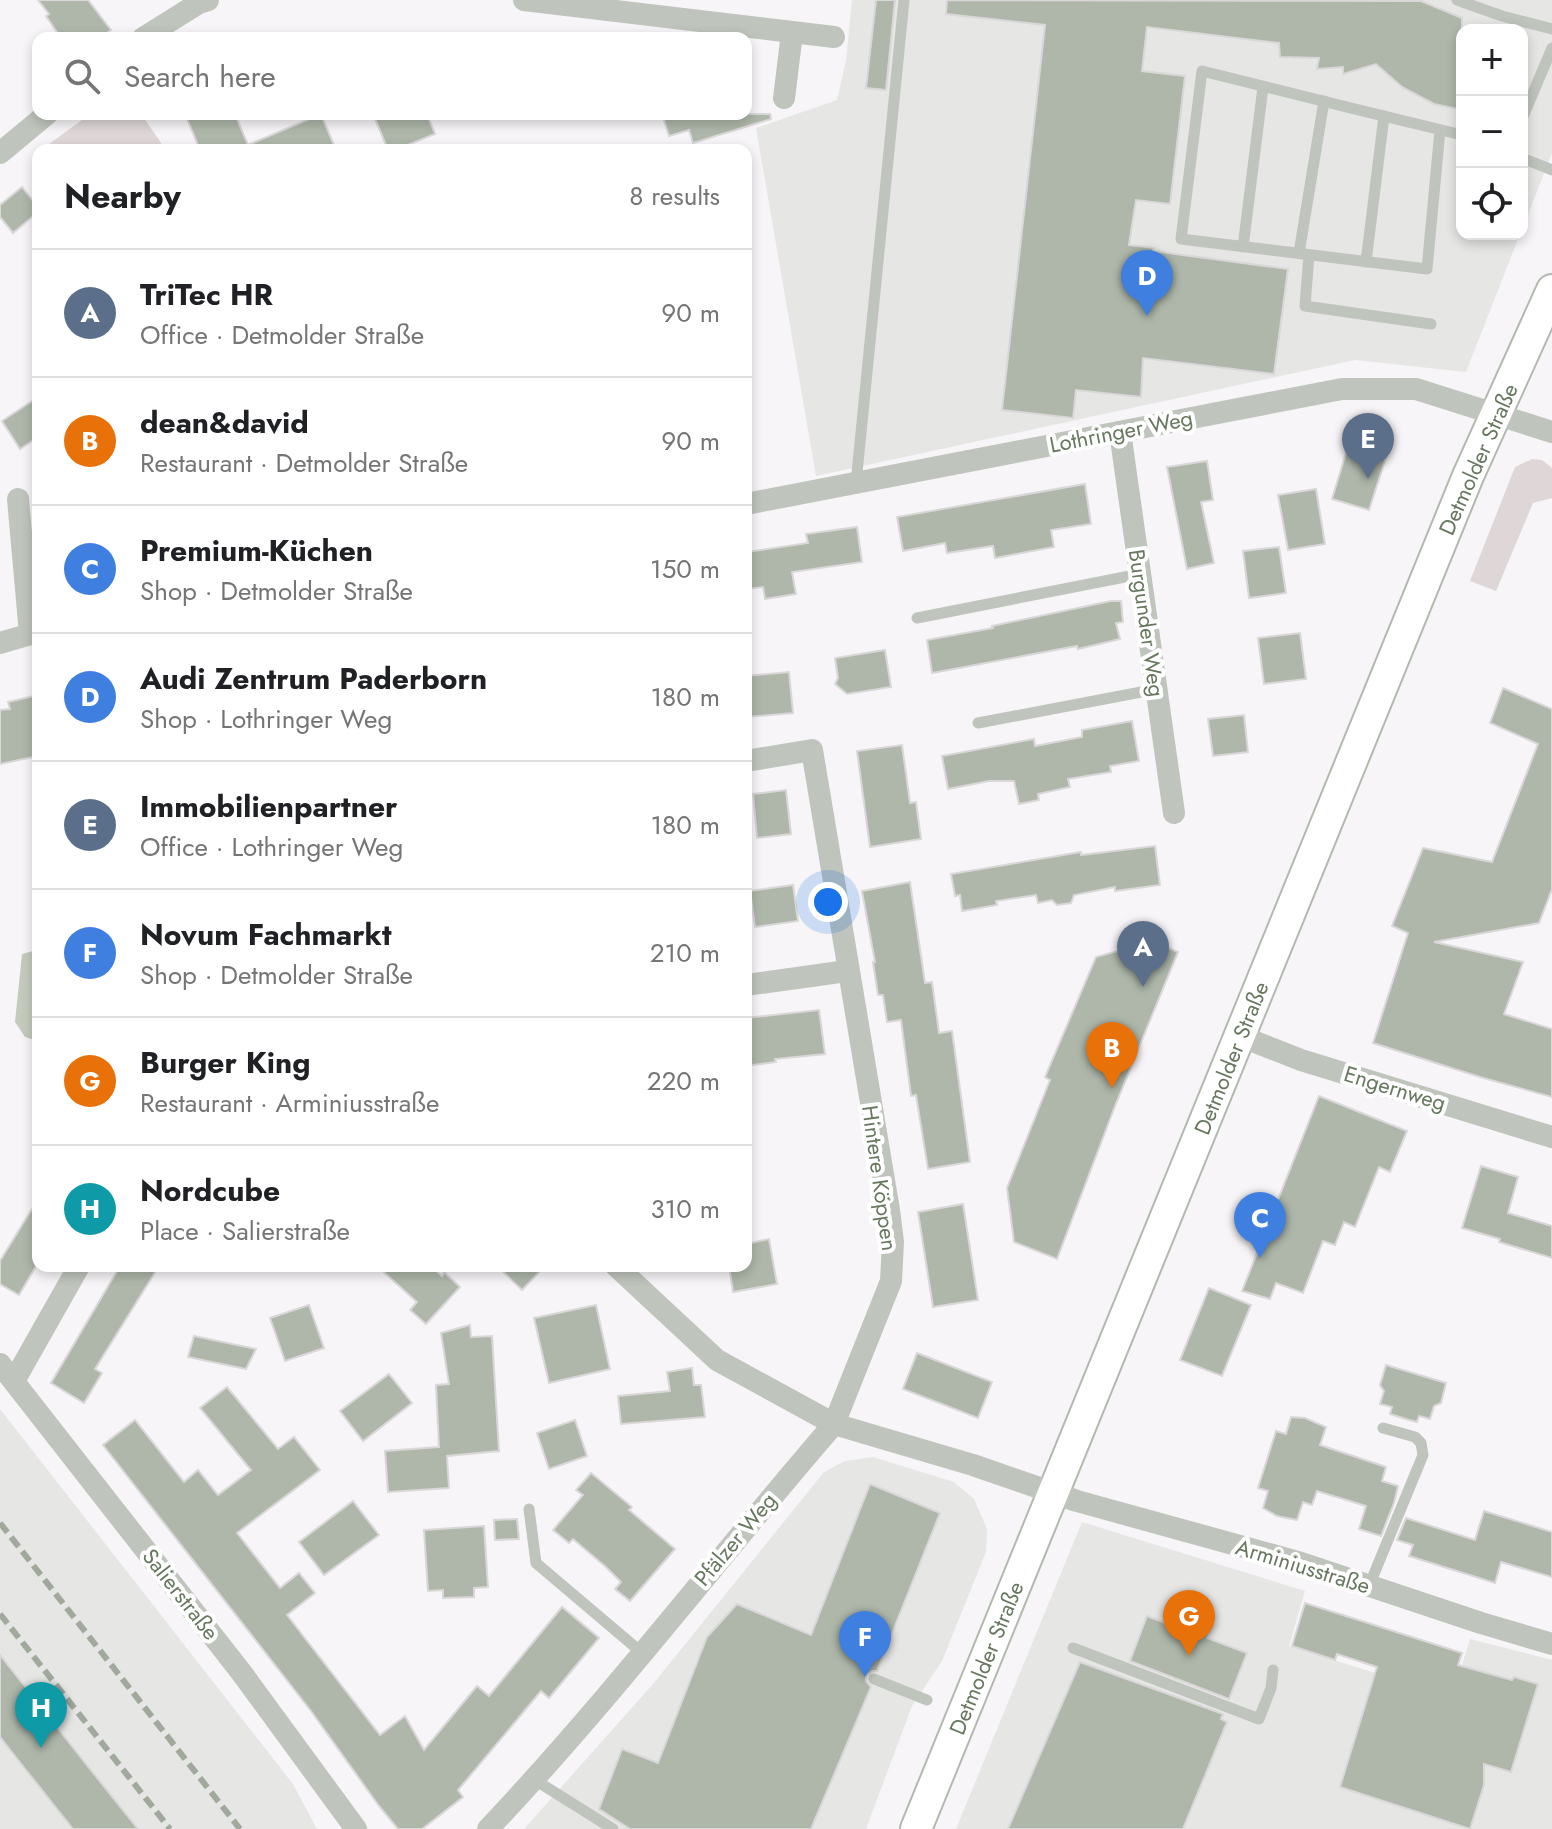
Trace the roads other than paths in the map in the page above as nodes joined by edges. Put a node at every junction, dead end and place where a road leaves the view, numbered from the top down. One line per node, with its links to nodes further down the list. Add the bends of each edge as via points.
1 (208, 0): 7 (street)
2 (524, 0): 5 (street)
3 (904, 0): 30 (lane)
4 (1457, 0): 6 (lane)
5 (603, 5): 8 (street)
6 (1552, 29)
7 (153, 32)
8 (792, 33): 9 (street); 12 (street)
9 (834, 37)
10 (1552, 48): 14 (lane)
11 (1263, 87): 13 (lane); 22 (lane); 22 (lane, via 1202,71 1181,239)
12 (784, 98)
13 (1324, 101): 15 (lane); 23 (lane)
14 (1528, 105)
15 (1384, 116): 17 (lane); 24 (lane)
16 (40, 120): 19 (street)
17 (1440, 130): 18 (lane); 24 (lane, via 1427,269)
18 (1456, 134)
19 (0, 153)
20 (1528, 160): 21 (lane)
21 (1552, 170)
22 (1243, 247): 23 (lane)
23 (1304, 254): 24 (lane); 26 (lane, via 1305,306)
24 (1366, 262)
25 (1552, 290): 27 (main road, Detmolder Straße)
26 (1431, 324)
27 (1496, 415): 28 (street, Lothringer Weg, via 1416,389 1342,389); 29 (street, Lothringer Weg); 44 (main road, Detmolder Straße)
28 (1120, 432): 30 (street, Lothringer Weg); 33 (street, Burgunder Weg)
29 (1552, 432)
30 (856, 483): 32 (street, Lothringer Weg)
31 (18, 499): 34 (street)
32 (752, 503)
33 (1140, 574): 35 (lane); 38 (street, Burgunder Weg)
34 (32, 616)
35 (917, 618)
36 (32, 634): 37 (street)
37 (0, 643)
38 (1157, 689): 39 (lane); 41 (street, Burgunder Weg)
39 (978, 723)
40 (752, 760): 42 (street, Hintere Köppen, via 812,750)
41 (1174, 813)
42 (847, 971): 43 (street); 49 (street, Hintere Köppen, via 893,1242 891,1281)
43 (752, 984)
44 (1240, 1036): 45 (street, Engernweg, via 1301,1060); 51 (main road, Detmolder Straße)
45 (1552, 1137)
46 (75, 1272): 48 (street)
47 (622, 1272): 49 (street, via 717,1360)
48 (7, 1372): 61 (street, Salierstraße)
49 (834, 1424): 51 (street); 56 (street, Pfälzer Weg)
50 (1383, 1428): 53 (lane, via 1415,1437 1423,1455)
51 (1053, 1493): 53 (street, Arminiusstraße); 64 (main road, Detmolder Straße)
52 (529, 1509): 56 (lane, via 536,1563)
53 (1369, 1586): 54 (street, Arminiusstraße)
54 (1552, 1644)
55 (1073, 1648): 57 (lane, via 1259,1719)
56 (641, 1652): 60 (street, Pfälzer Weg)
57 (1273, 1670)
58 (874, 1679): 59 (lane)
59 (927, 1700)
60 (535, 1780): 62 (street, Pfälzer Weg); 63 (lane)
61 (356, 1829)
62 (488, 1829)
63 (613, 1829)
64 (916, 1829)

